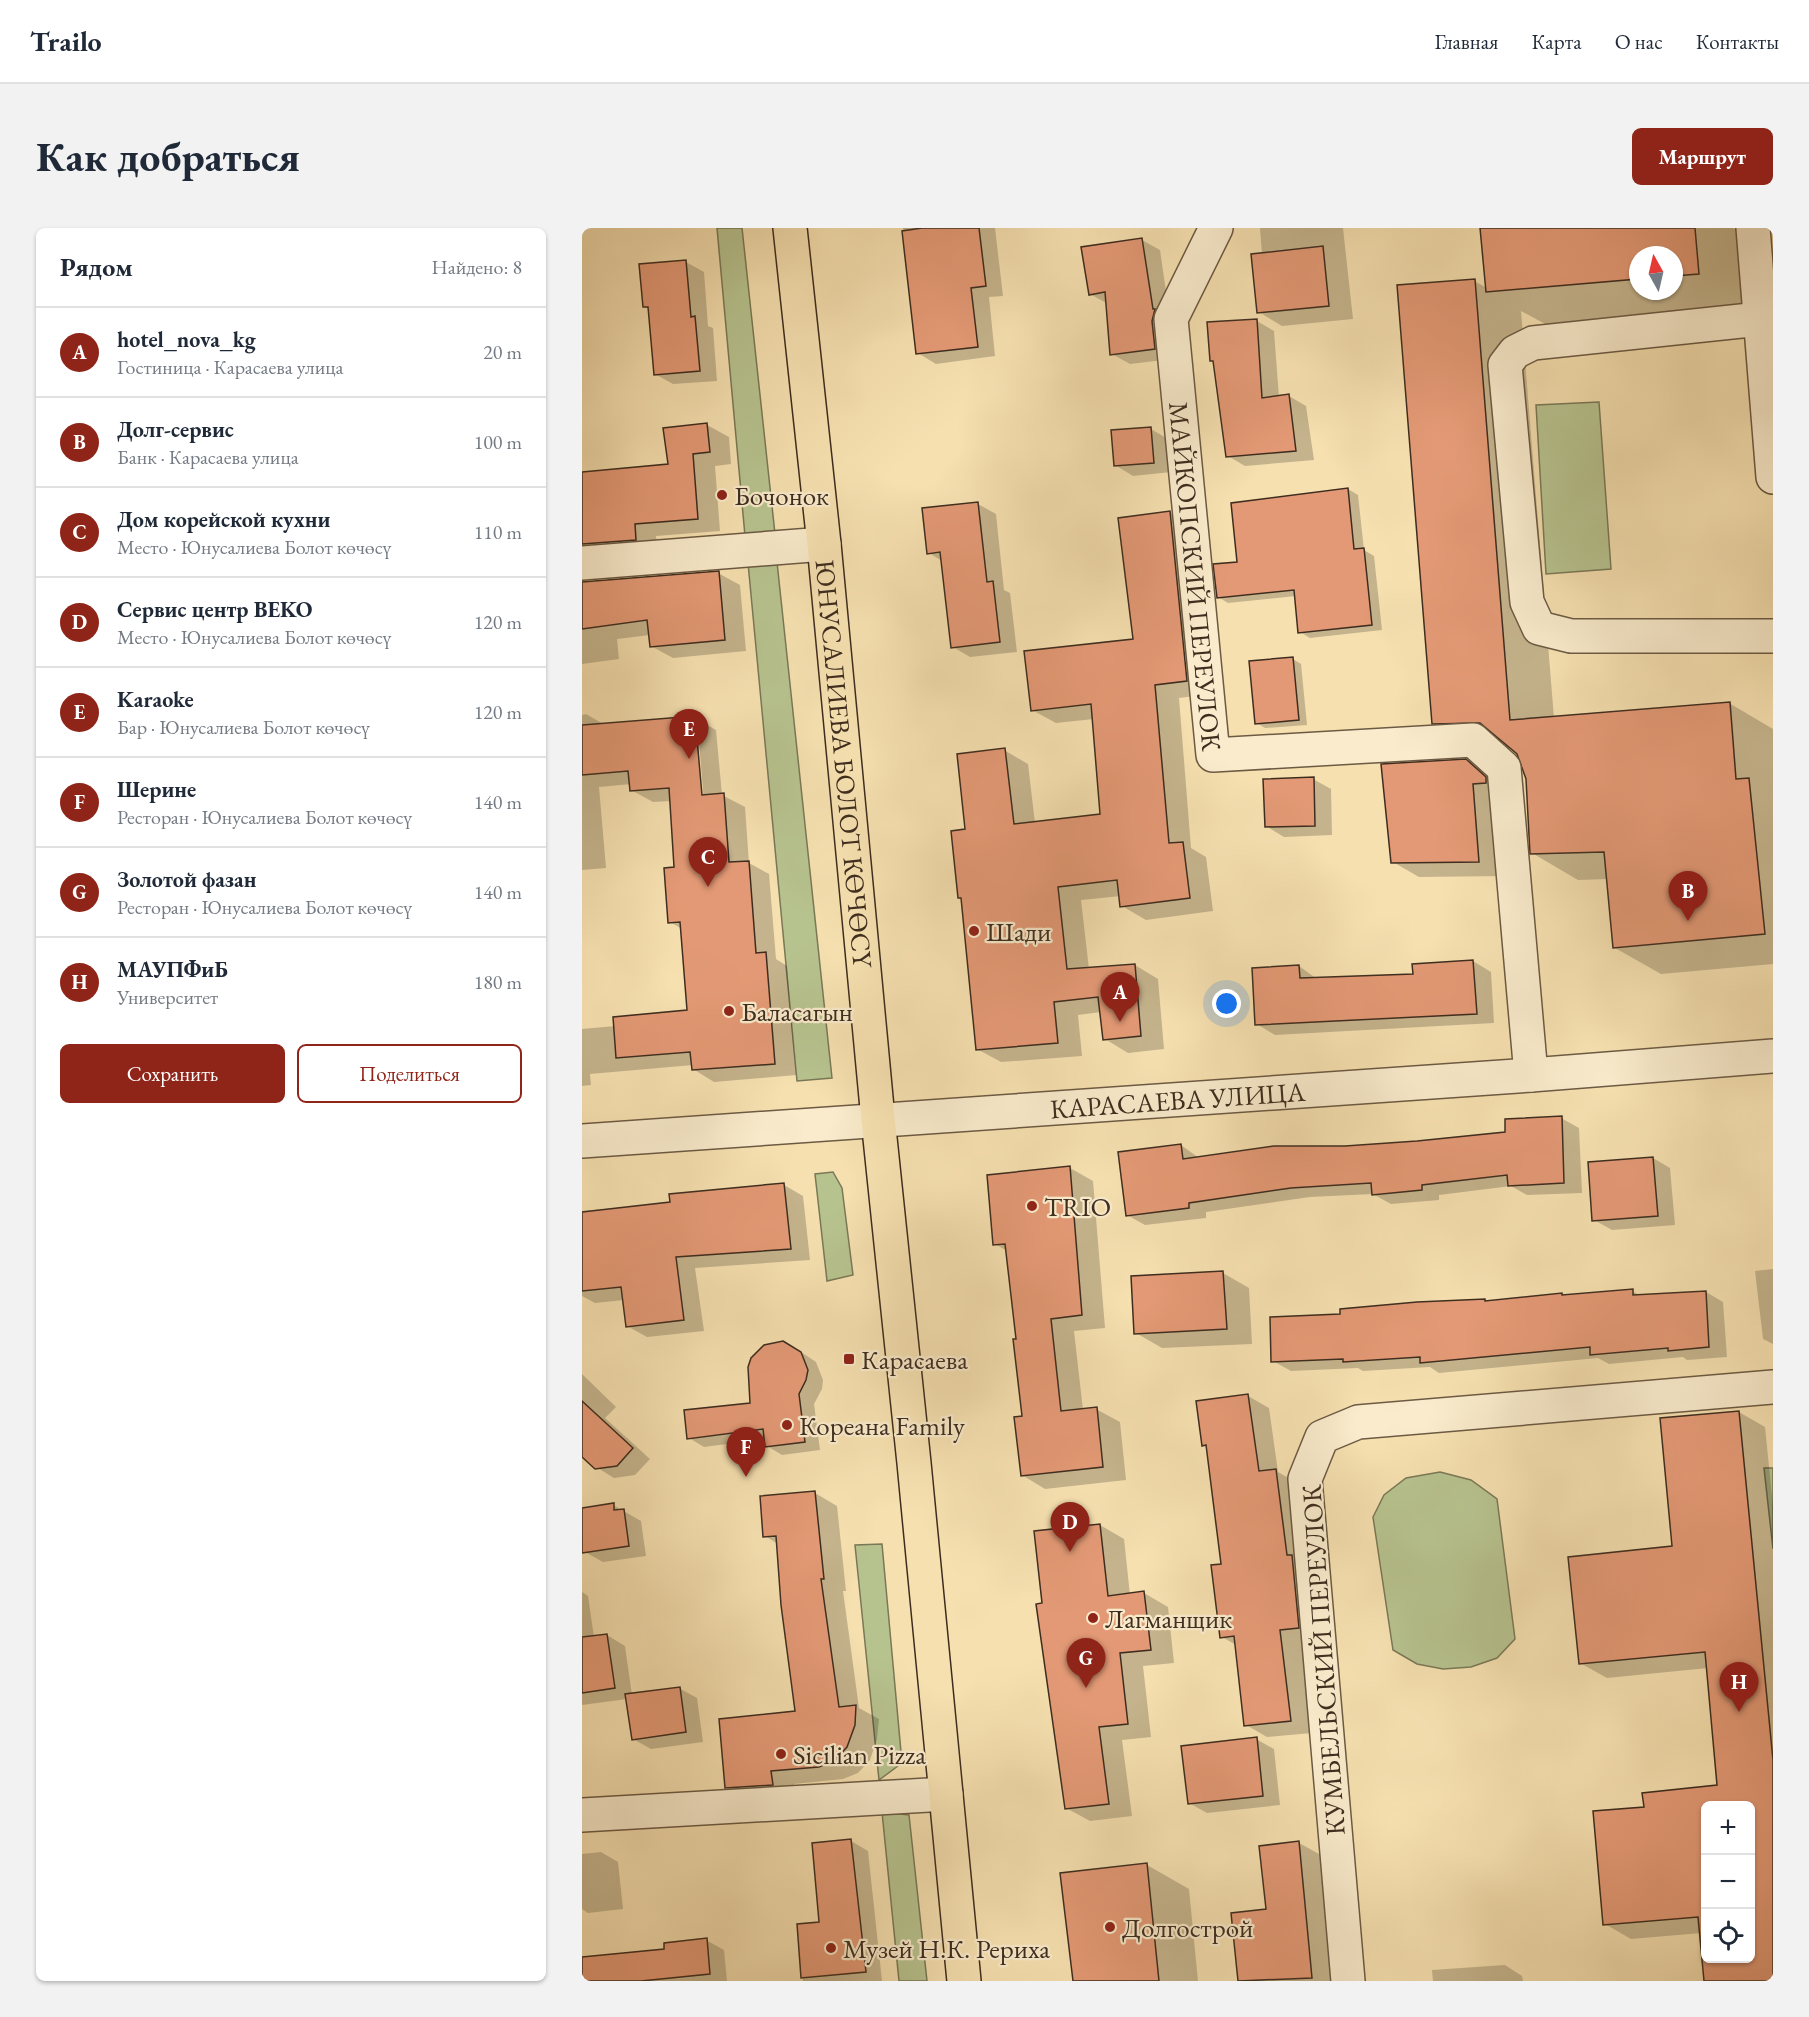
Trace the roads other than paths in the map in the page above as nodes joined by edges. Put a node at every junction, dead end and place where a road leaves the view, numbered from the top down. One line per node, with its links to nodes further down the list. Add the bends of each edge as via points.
1 (790, 228): 6 (main road, ЮНУСАЛИЕВА БОЛОТ КӨЧӨСҮ)
2 (1216, 228): 10 (street, МАЙКОПСКИЙ ПЕРЕУЛОК, via 1171,319 1213,755 1473,740 1504,768)
3 (1753, 228): 4 (street)
4 (1760, 319): 5 (street); 8 (street, via 1533,343 1515,352 1505,365 1527,602 1539,627 1571,636)
5 (1773, 477)
6 (824, 543): 7 (street); 11 (main road, ЮНУСАЛИЕВА БОЛОТ КӨЧӨСҮ)
7 (582, 563)
8 (1773, 636)
9 (1773, 1056): 10 (street, КАРАСАЕВА УЛИЦА)
10 (1531, 1076): 11 (street, КАРАСАЕВА УЛИЦА)
11 (878, 1119): 12 (street, КАРАСАЕВА УЛИЦА); 14 (main road, ЮНУСАЛИЕВА БОЛОТ КӨЧӨСҮ)
12 (582, 1141)
13 (1773, 1387): 17 (street, КУМБЕЛЬСКИЙ ПЕРЕУЛОК, via 1358,1422 1322,1437 1305,1479)
14 (946, 1794): 15 (street); 16 (main road, ЮНУСАЛИЕВА БОЛОТ КӨЧӨСҮ)
15 (582, 1815)
16 (964, 1981)
17 (1348, 1981)

